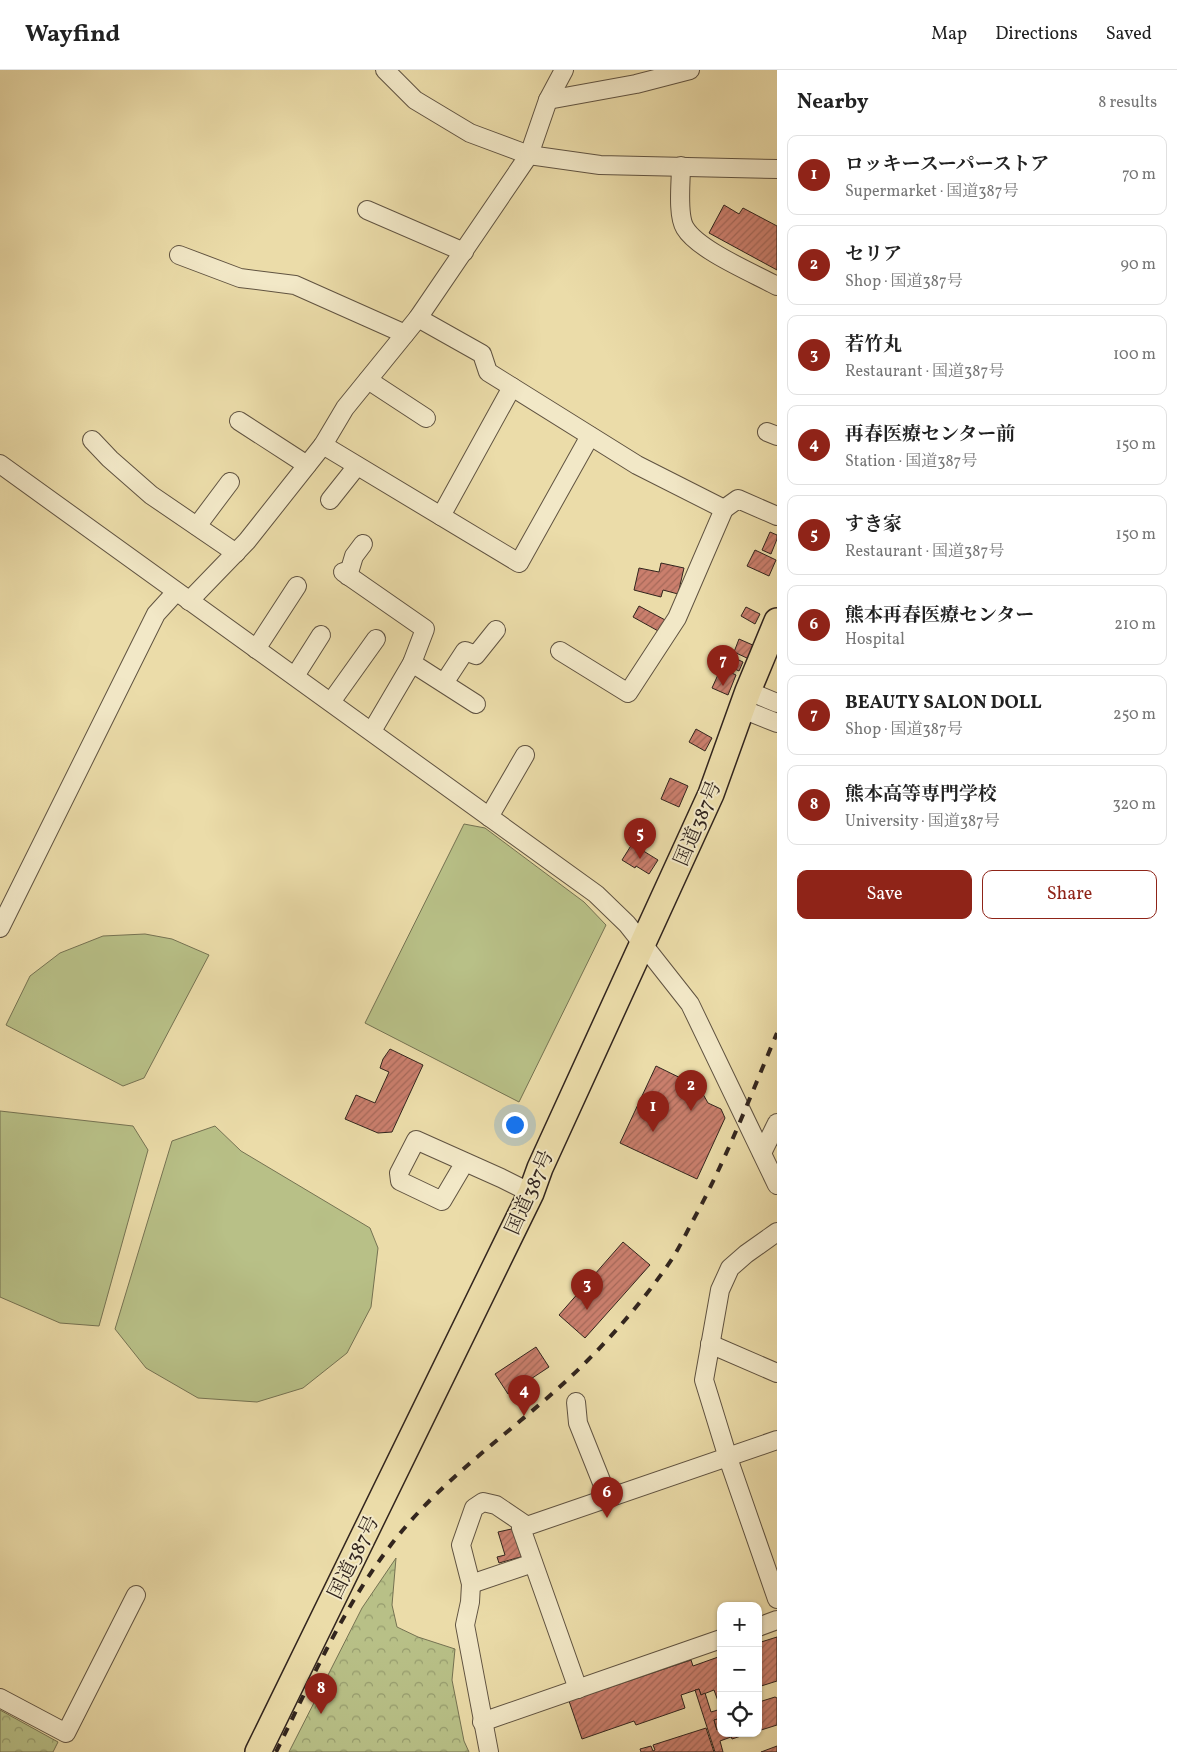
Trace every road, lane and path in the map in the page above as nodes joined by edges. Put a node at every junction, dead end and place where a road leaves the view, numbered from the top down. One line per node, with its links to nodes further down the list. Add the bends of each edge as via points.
1 (385, 70): 5 (street, via 416,100 470,133)
2 (564, 70): 4 (street)
3 (690, 70): 4 (street, via 636,84)
4 (548, 100): 5 (street)
5 (529, 155): 6 (street, via 600,165); 9 (street)
6 (682, 166): 7 (street); 11 (street, via 680,204 684,227 699,244)
7 (777, 168)
8 (367, 210): 9 (street)
9 (464, 252): 12 (street)
10 (179, 255): 13 (street, via 240,278 295,286)
11 (777, 286)
12 (418, 318): 13 (street); 15 (street, via 482,354 488,372)
13 (405, 334): 14 (street)
14 (368, 380): 16 (street); 20 (street, via 345,408)
15 (512, 387): 18 (street); 27 (street)
16 (426, 418)
17 (239, 421): 22 (street)
18 (590, 436): 26 (street, via 637,465); 27 (street, via 519,563)
19 (92, 440): 29 (street, via 151,495)
20 (323, 445): 22 (street); 23 (street)
21 (0, 464): 33 (street)
22 (307, 465): 31 (street)
23 (357, 466): 25 (street); 27 (street)
24 (230, 482): 29 (street)
25 (330, 500)
26 (724, 509): 28 (street, via 738,498); 39 (street, via 678,618 628,693)
27 (441, 516)
28 (777, 516)
29 (197, 526): 31 (street)
30 (363, 544): 40 (street, via 345,574 425,629)
31 (236, 553): 33 (street)
32 (297, 586): 38 (street)
33 (182, 596): 38 (street); 51 (street, via 156,614)
34 (777, 621): 43 (highway, 国道387号)
35 (496, 630): 42 (street, via 476,656 465,650)
36 (321, 635): 41 (street)
37 (376, 639): 44 (street)
38 (256, 649): 41 (street)
39 (560, 650)
40 (412, 664): 42 (street); 48 (street)
41 (295, 676): 44 (street)
42 (444, 683): 46 (street)
43 (745, 700): 45 (street); 47 (street); 52 (highway, 国道387号, via 711,794)
44 (331, 702): 48 (street)
45 (777, 703)
46 (476, 704)
47 (777, 723)
48 (372, 731): 50 (street)
49 (525, 755): 50 (street)
50 (489, 817): 52 (street, via 596,894)
51 (0, 928)
52 (643, 945): 54 (street, via 690,1004); 57 (highway, 国道387号)
53 (777, 1123): 54 (street)
54 (762, 1153): 56 (street)
55 (465, 1162): 57 (street)
56 (777, 1185)
57 (531, 1193): 76 (highway, 国道387号)
58 (777, 1232): 59 (street, via 730,1268 720,1290)
59 (710, 1344): 60 (street); 63 (street, via 704,1380)
60 (777, 1372)
61 (576, 1402): 64 (street, via 578,1423)
62 (777, 1440): 63 (street)
63 (728, 1458): 64 (street); 69 (street)
64 (608, 1498): 65 (street)
65 (527, 1526): 66 (street, via 521,1528); 67 (street, via 496,1505 483,1502 474,1508 461,1545)
66 (533, 1563): 67 (street); 73 (street)
67 (471, 1584): 75 (street, via 465,1625)
68 (136, 1595): 74 (street, via 66,1733)
69 (777, 1599)
70 (777, 1620): 71 (street)
71 (762, 1625)
72 (717, 1641): 73 (street)
73 (578, 1689): 75 (street)
74 (0, 1698)
75 (482, 1722): 77 (street)
76 (258, 1752)
77 (489, 1752)

